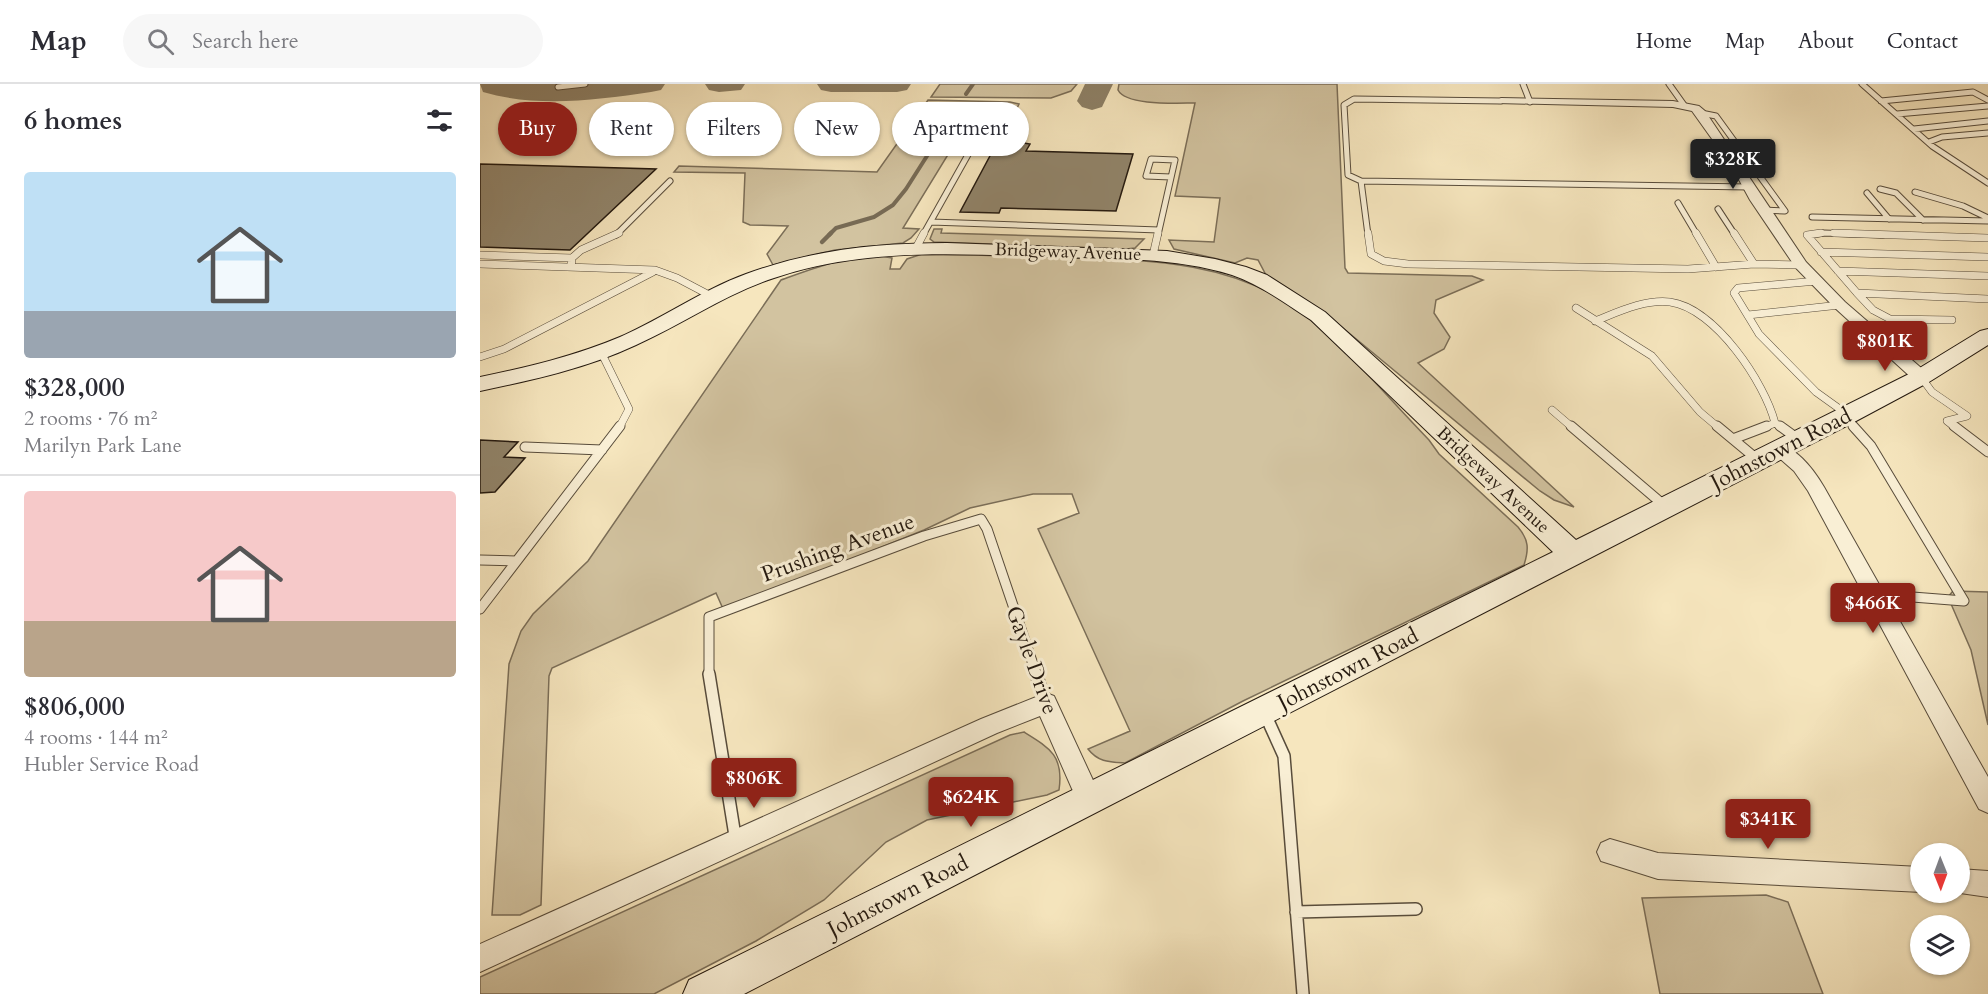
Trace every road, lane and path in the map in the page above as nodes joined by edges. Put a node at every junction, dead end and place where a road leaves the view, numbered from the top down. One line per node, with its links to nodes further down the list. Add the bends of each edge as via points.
1 (585, 84): 5 (lane)
2 (1523, 84): 9 (lane)
3 (1669, 84): 10 (lane)
4 (1862, 84): 8 (lane)
5 (558, 87)
6 (1988, 100): 8 (lane, via 1973,92)
7 (1501, 101): 9 (street); 21 (lane, via 1366,97 1348,102 1344,105 1348,175)
8 (1881, 101): 13 (lane)
9 (1530, 102): 10 (street)
10 (1684, 105): 12 (street)
11 (1988, 106): 13 (lane)
12 (1701, 113): 23 (street); 29 (lane, via 1716,116 1785,211)
13 (1897, 114): 15 (lane)
14 (1988, 121): 15 (lane)
15 (1914, 129): 17 (lane)
16 (1988, 133): 17 (lane)
17 (1929, 142): 22 (lane)
18 (967, 156): 33 (lane)
19 (1171, 177): 19 (lane, via 1175,160 1151,159 1146,176); 34 (lane)
20 (670, 181): 42 (lane, via 618,234)
21 (1361, 181): 23 (lane); 47 (lane, via 1371,254 1384,261)
22 (1988, 183)
23 (1749, 187): 29 (street)
24 (1880, 189): 31 (lane, via 1896,192)
25 (1915, 192): 32 (lane, via 1963,206)
26 (1868, 193): 30 (lane)
27 (1678, 203): 47 (lane)
28 (1718, 208): 44 (lane)
29 (1762, 210): 45 (street)
30 (1889, 219): 31 (lane); 35 (lane, via 1812,218)
31 (1923, 220): 32 (lane)
32 (1988, 220)
33 (931, 222): 34 (lane); 37 (lane)
34 (1159, 230): 40 (lane)
35 (1824, 233): 36 (lane); 38 (lane, via 1807,235)
36 (1988, 238)
37 (916, 248): 40 (street, Bridgeway Avenue); 53 (street, Bridgeway Avenue, via 833,256 758,277)
38 (1821, 252): 41 (lane); 49 (lane)
39 (480, 255): 42 (lane)
40 (1153, 255): 75 (street, Bridgeway Avenue, via 1240,272 1318,316)
41 (1988, 257)
42 (572, 258): 46 (lane)
43 (480, 264): 46 (lane)
44 (1754, 264): 45 (lane); 47 (lane)
45 (1801, 265): 51 (street)
46 (571, 267): 48 (lane)
47 (1716, 267)
48 (655, 270): 53 (lane); 62 (lane, via 504,349)
49 (1838, 271): 50 (lane); 52 (lane)
50 (1988, 276)
51 (1817, 281): 55 (street); 57 (lane, via 1738,288 1734,293)
52 (1857, 293): 54 (lane); 58 (lane, via 1873,310 1890,319)
53 (713, 297): 61 (street, Bridgeway Avenue)
54 (1988, 299)
55 (1839, 305): 57 (lane); 63 (street)
56 (1576, 308): 59 (lane)
57 (1748, 315): 66 (lane, via 1759,334 1794,371)
58 (1952, 320)
59 (1595, 321): 67 (lane, via 1644,304 1680,304 1699,315 1740,353 1774,410); 68 (lane, via 1652,356 1700,412)
60 (1986, 340): 63 (street, Johnstown Road)
61 (601, 352): 64 (street, Bridgeway Avenue); 70 (lane, via 629,409)
62 (480, 357)
63 (1921, 377): 66 (street, Johnstown Road); 72 (lane, via 1932,393 1966,416 1947,421)
64 (480, 384)
65 (1552, 410): 73 (lane)
66 (1848, 415): 71 (street, Johnstown Road); 78 (lane, via 1965,601)
67 (1775, 423): 68 (lane); 71 (lane)
68 (1733, 439): 71 (lane)
69 (525, 447): 70 (lane)
70 (602, 450): 77 (lane)
71 (1779, 450): 73 (street, Johnstown Road); 78 (street, via 1800,466 1815,487)
72 (1988, 453)
73 (1666, 507): 75 (street, Johnstown Road)
74 (981, 519): 80 (lane, Gayle Drive); 84 (lane, Prushing Avenue, via 913,540 709,616 709,676)
75 (1573, 554): 81 (street, Johnstown Road)
76 (480, 560): 77 (lane)
77 (516, 561): 79 (lane)
78 (1874, 594): 83 (street)
79 (480, 609)
80 (1046, 703): 82 (street, Gayle Drive); 84 (street)
81 (1264, 712): 82 (street, Johnstown Road); 90 (lane, via 1284,756)
82 (1089, 799): 92 (street, Johnstown Road)
83 (1988, 801)
84 (736, 842): 91 (street)
85 (1610, 852): 86 (street, via 1658,866)
86 (1910, 879)
87 (1970, 883): 88 (street)
88 (1988, 884)
89 (1416, 909): 90 (lane)
90 (1296, 912): 93 (lane)
91 (480, 958)
92 (703, 994)
93 (1303, 994)

